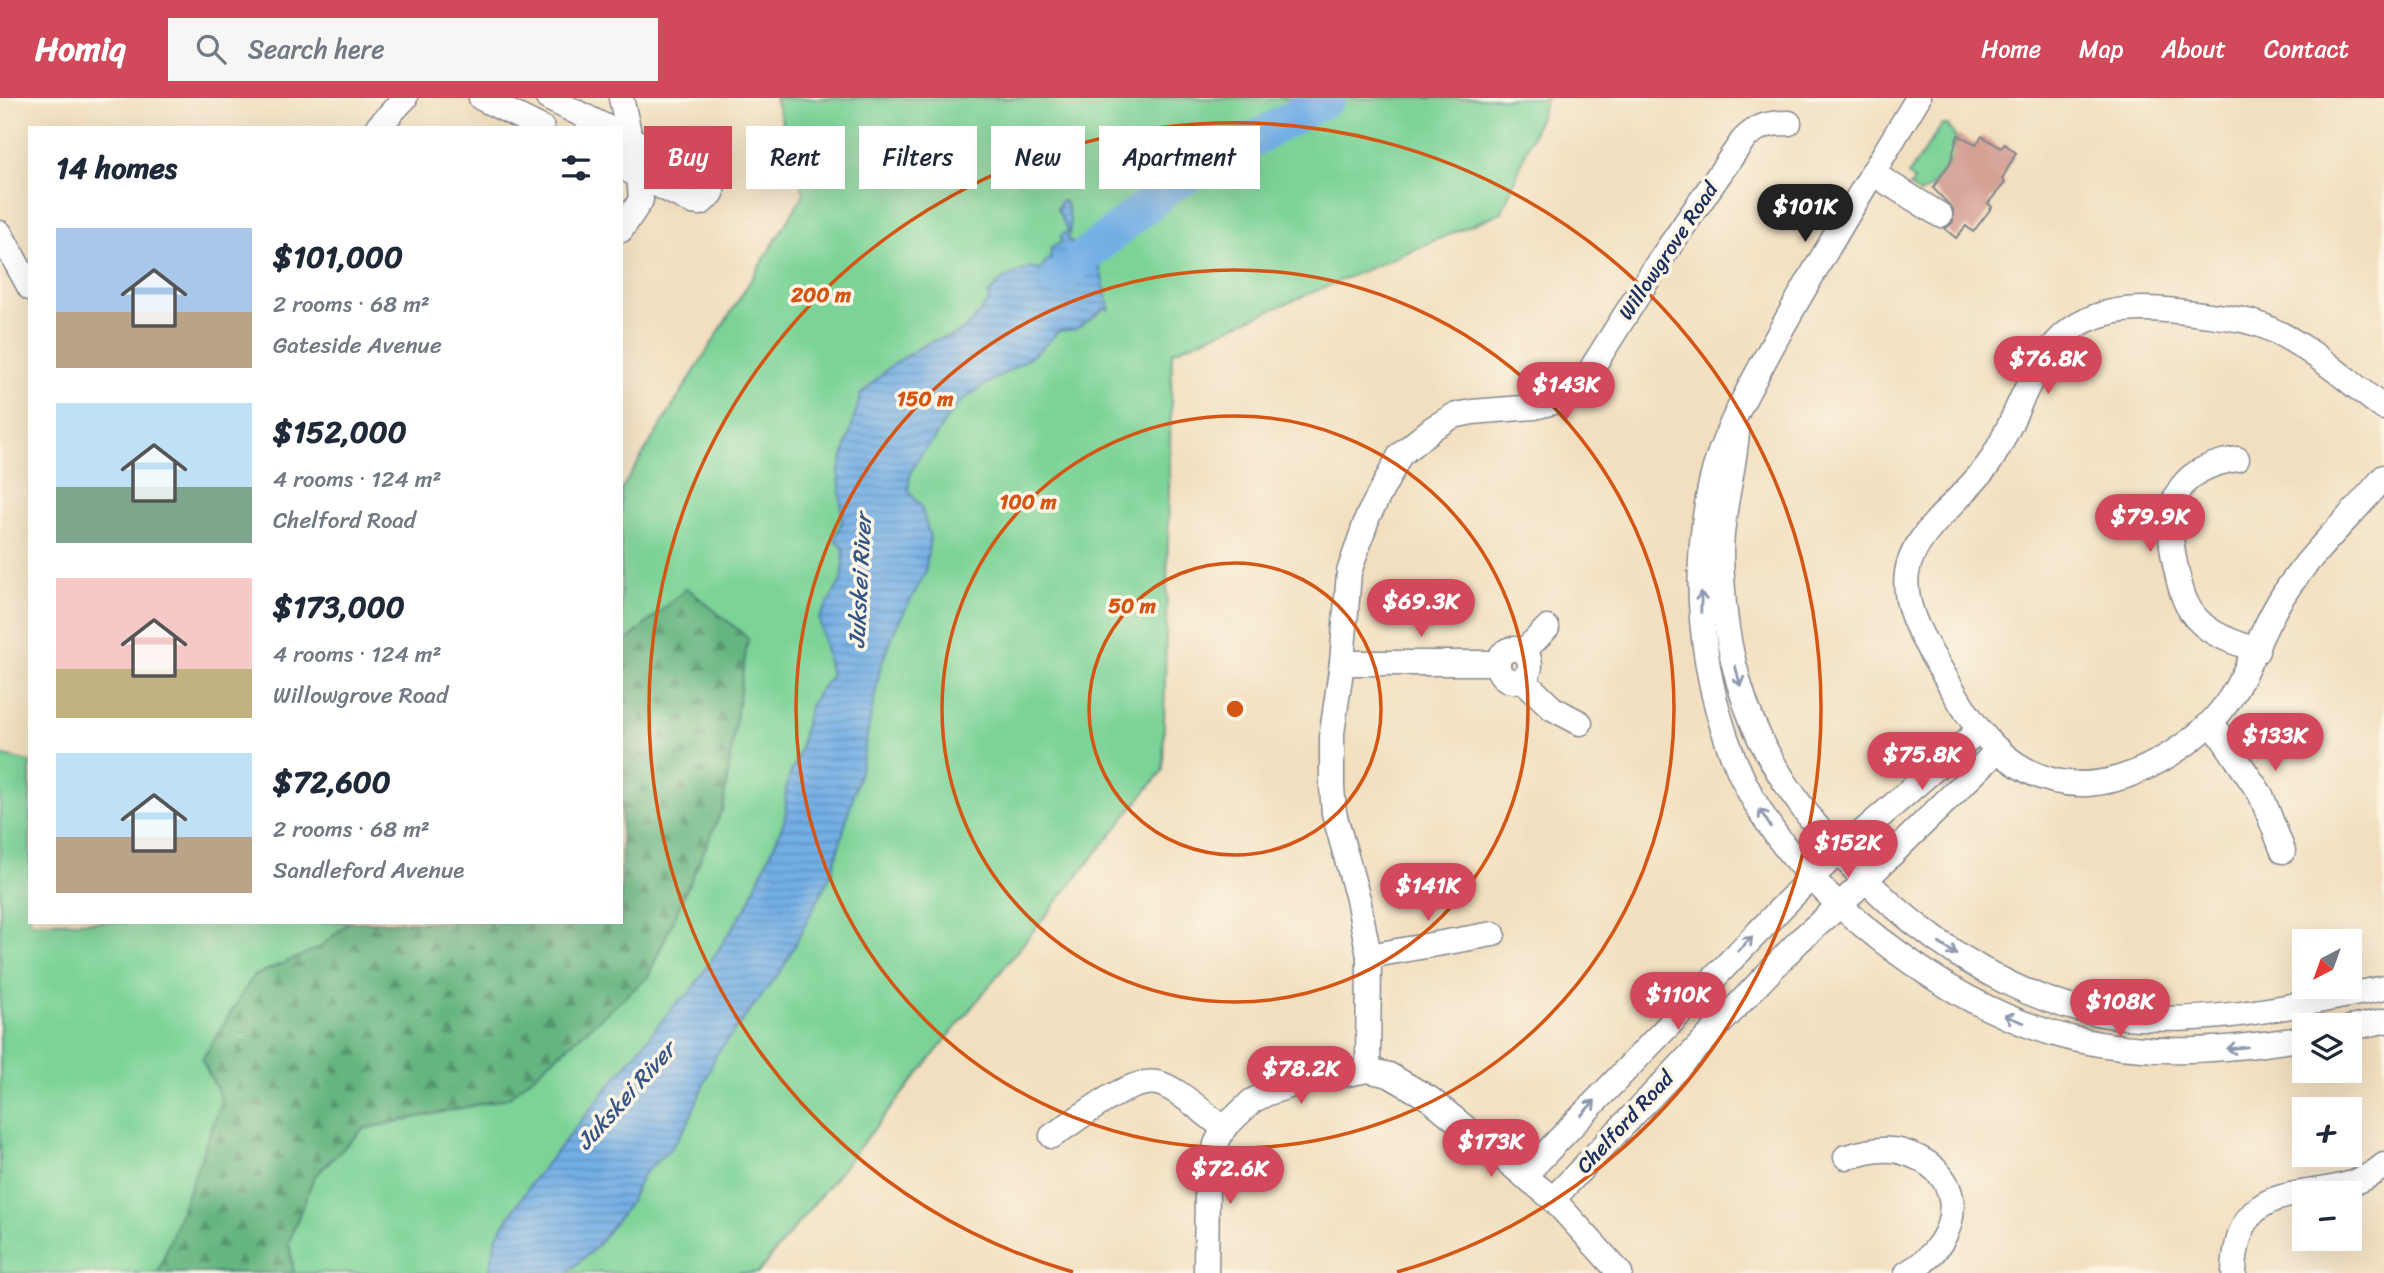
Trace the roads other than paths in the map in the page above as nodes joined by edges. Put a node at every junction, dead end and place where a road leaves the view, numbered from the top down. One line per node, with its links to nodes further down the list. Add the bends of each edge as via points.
1 (405, 98): 7 (street)
2 (481, 98): 8 (street)
3 (621, 98): 10 (street)
4 (1918, 98): 12 (street)
5 (561, 100): 9 (street)
6 (1789, 123): 24 (street, Willowgrove Road, via 1754,129 1743,140 1658,263 1597,364 1569,393 1535,407 1453,416 1400,455 1368,516 1349,572)
7 (379, 126)
8 (538, 126)
9 (605, 126)
10 (626, 137): 11 (street); 11 (street, via 706,177 712,192 701,203 692,202)
11 (630, 171): 14 (street, via 641,200)
12 (1872, 173): 13 (street); 18 (street)
13 (1940, 215)
14 (623, 227)
15 (0, 233): 16 (street)
16 (28, 284)
17 (2384, 408): 29 (street, via 2294,341 2242,320 2138,308 2095,316 2072,328 2043,359 1992,459 1921,540 1907,574 1907,595 1924,641)
18 (1738, 414): 33 (street, one-way to 33, via 1721,552 1729,637 1739,679 1768,754); 35 (street, one-way to 18, via 1774,833 1744,781 1706,662 1701,597 1710,488 1719,453)
19 (2236, 459): 22 (street, via 2202,467 2179,489 2171,504 2172,547 2187,607 2220,636)
20 (2384, 477): 22 (street, via 2286,592 2269,618)
21 (1547, 628): 23 (street)
22 (2257, 650): 28 (street, via 2239,688)
23 (1523, 652): 25 (street, via 1507,650); 26 (street, via 1530,663)
24 (1342, 663): 25 (street); 39 (street, Willowgrove Road, via 1332,733 1334,813)
25 (1498, 663): 26 (street, via 1505,678)
26 (1522, 679): 27 (street, via 1552,708)
27 (1580, 723)
28 (2213, 724): 30 (street, via 2134,775 2088,785 2041,776); 34 (street, via 2261,795)
29 (1979, 730): 30 (street); 31 (street, Chelford Road)
30 (1998, 750): 32 (street, Chelford Road)
31 (1882, 817): 32 (street); 33 (street, Chelford Road)
32 (1905, 841): 36 (street, Chelford Road)
33 (1839, 850): 35 (street, Chelford Road); 36 (street)
34 (2283, 851)
35 (1811, 877): 37 (street); 49 (street, Chelford Road, one-way to 35)
36 (1867, 879): 37 (street, Chelford Road); 40 (street, one-way to 40, via 1927,935 1990,975 2031,993 2106,1015 2224,1016)
37 (1840, 905): 43 (street, one-way to 37, via 2242,1048 2152,1052 2071,1038 2009,1018 1967,998 1913,965); 50 (street, Chelford Road, via 1799,940)
38 (1493, 934): 39 (street)
39 (1369, 957): 44 (street, Willowgrove Road)
40 (2384, 988)
41 (2384, 1021): 42 (street)
42 (2362, 1026)
43 (2292, 1040)
44 (1368, 1070): 45 (street, via 1268,1093 1244,1107); 49 (street, via 1389,1075 1430,1100)
45 (1224, 1128): 46 (street, via 1167,1087 1147,1082 1110,1099); 51 (street, via 1207,1186)
46 (1052, 1136)
47 (1846, 1157): 53 (street, via 1875,1150 1898,1151 1939,1173 1951,1191 1953,1209 1944,1241 1930,1258)
48 (2384, 1165): 54 (street, via 2362,1179 2263,1204 2240,1230)
49 (1524, 1176): 50 (street)
50 (1553, 1199): 52 (street)
51 (1206, 1273)
52 (1620, 1273)
53 (1907, 1273)
54 (2234, 1273)

